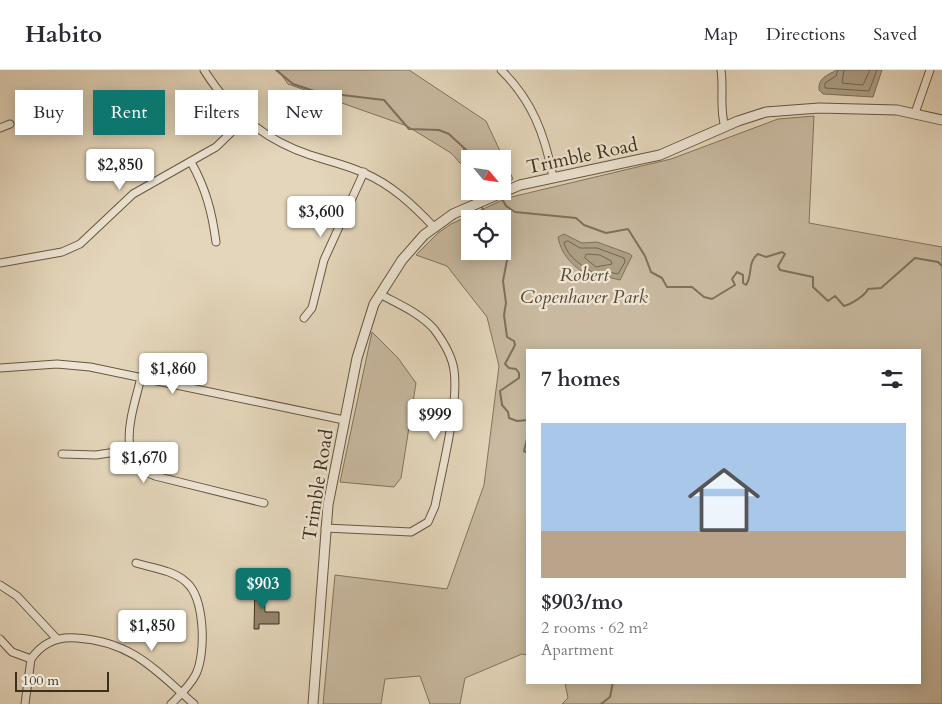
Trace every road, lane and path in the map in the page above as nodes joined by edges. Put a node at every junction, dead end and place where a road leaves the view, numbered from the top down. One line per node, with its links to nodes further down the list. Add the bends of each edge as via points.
1 (204, 70): 5 (street)
2 (501, 70): 15 (street, via 537,117)
3 (722, 70): 10 (street, via 720,108)
4 (930, 70): 6 (street)
5 (218, 90)
6 (915, 113): 7 (street, Trimble Road); 10 (street, Trimble Road, via 836,108 783,109)
7 (942, 120)
8 (10, 124): 11 (street)
9 (258, 127): 14 (street, via 291,148)
10 (724, 127): 15 (street, Trimble Road, via 660,155)
11 (0, 128)
12 (228, 135): 13 (street)
13 (191, 162): 17 (street, via 211,207); 18 (street, via 133,194 93,233 74,246 53,254)
14 (364, 172): 16 (street, via 402,196); 20 (street, via 324,260 312,308)
15 (553, 177): 16 (street, Trimble Road, via 511,189 453,214)
16 (434, 227): 19 (street, Trimble Road, via 402,260)
17 (216, 242)
18 (0, 263)
19 (380, 294): 23 (street, Trimble Road, via 365,328); 27 (street, via 411,311 433,329 450,356 454,369 455,395 435,506 428,522 411,532)
20 (304, 318)
21 (0, 368): 22 (street, via 57,364)
22 (141, 377): 23 (street); 24 (street)
23 (344, 420): 27 (street, Trimble Road)
24 (129, 450): 25 (street, via 96,455); 26 (street, via 135,462 149,474)
25 (62, 454)
26 (264, 502)
27 (325, 528): 37 (street, Trimble Road)
28 (136, 563): 33 (street, via 183,579 195,592 200,606 200,661 193,680)
29 (0, 584): 31 (street, via 17,596)
30 (0, 638): 32 (street, via 12,652)
31 (57, 639): 32 (street, via 41,647); 33 (street, via 90,639 121,647 151,664)
32 (31, 659): 34 (street)
33 (182, 693): 35 (street); 36 (street)
34 (25, 704)
35 (171, 704)
36 (194, 704)
37 (313, 704)

